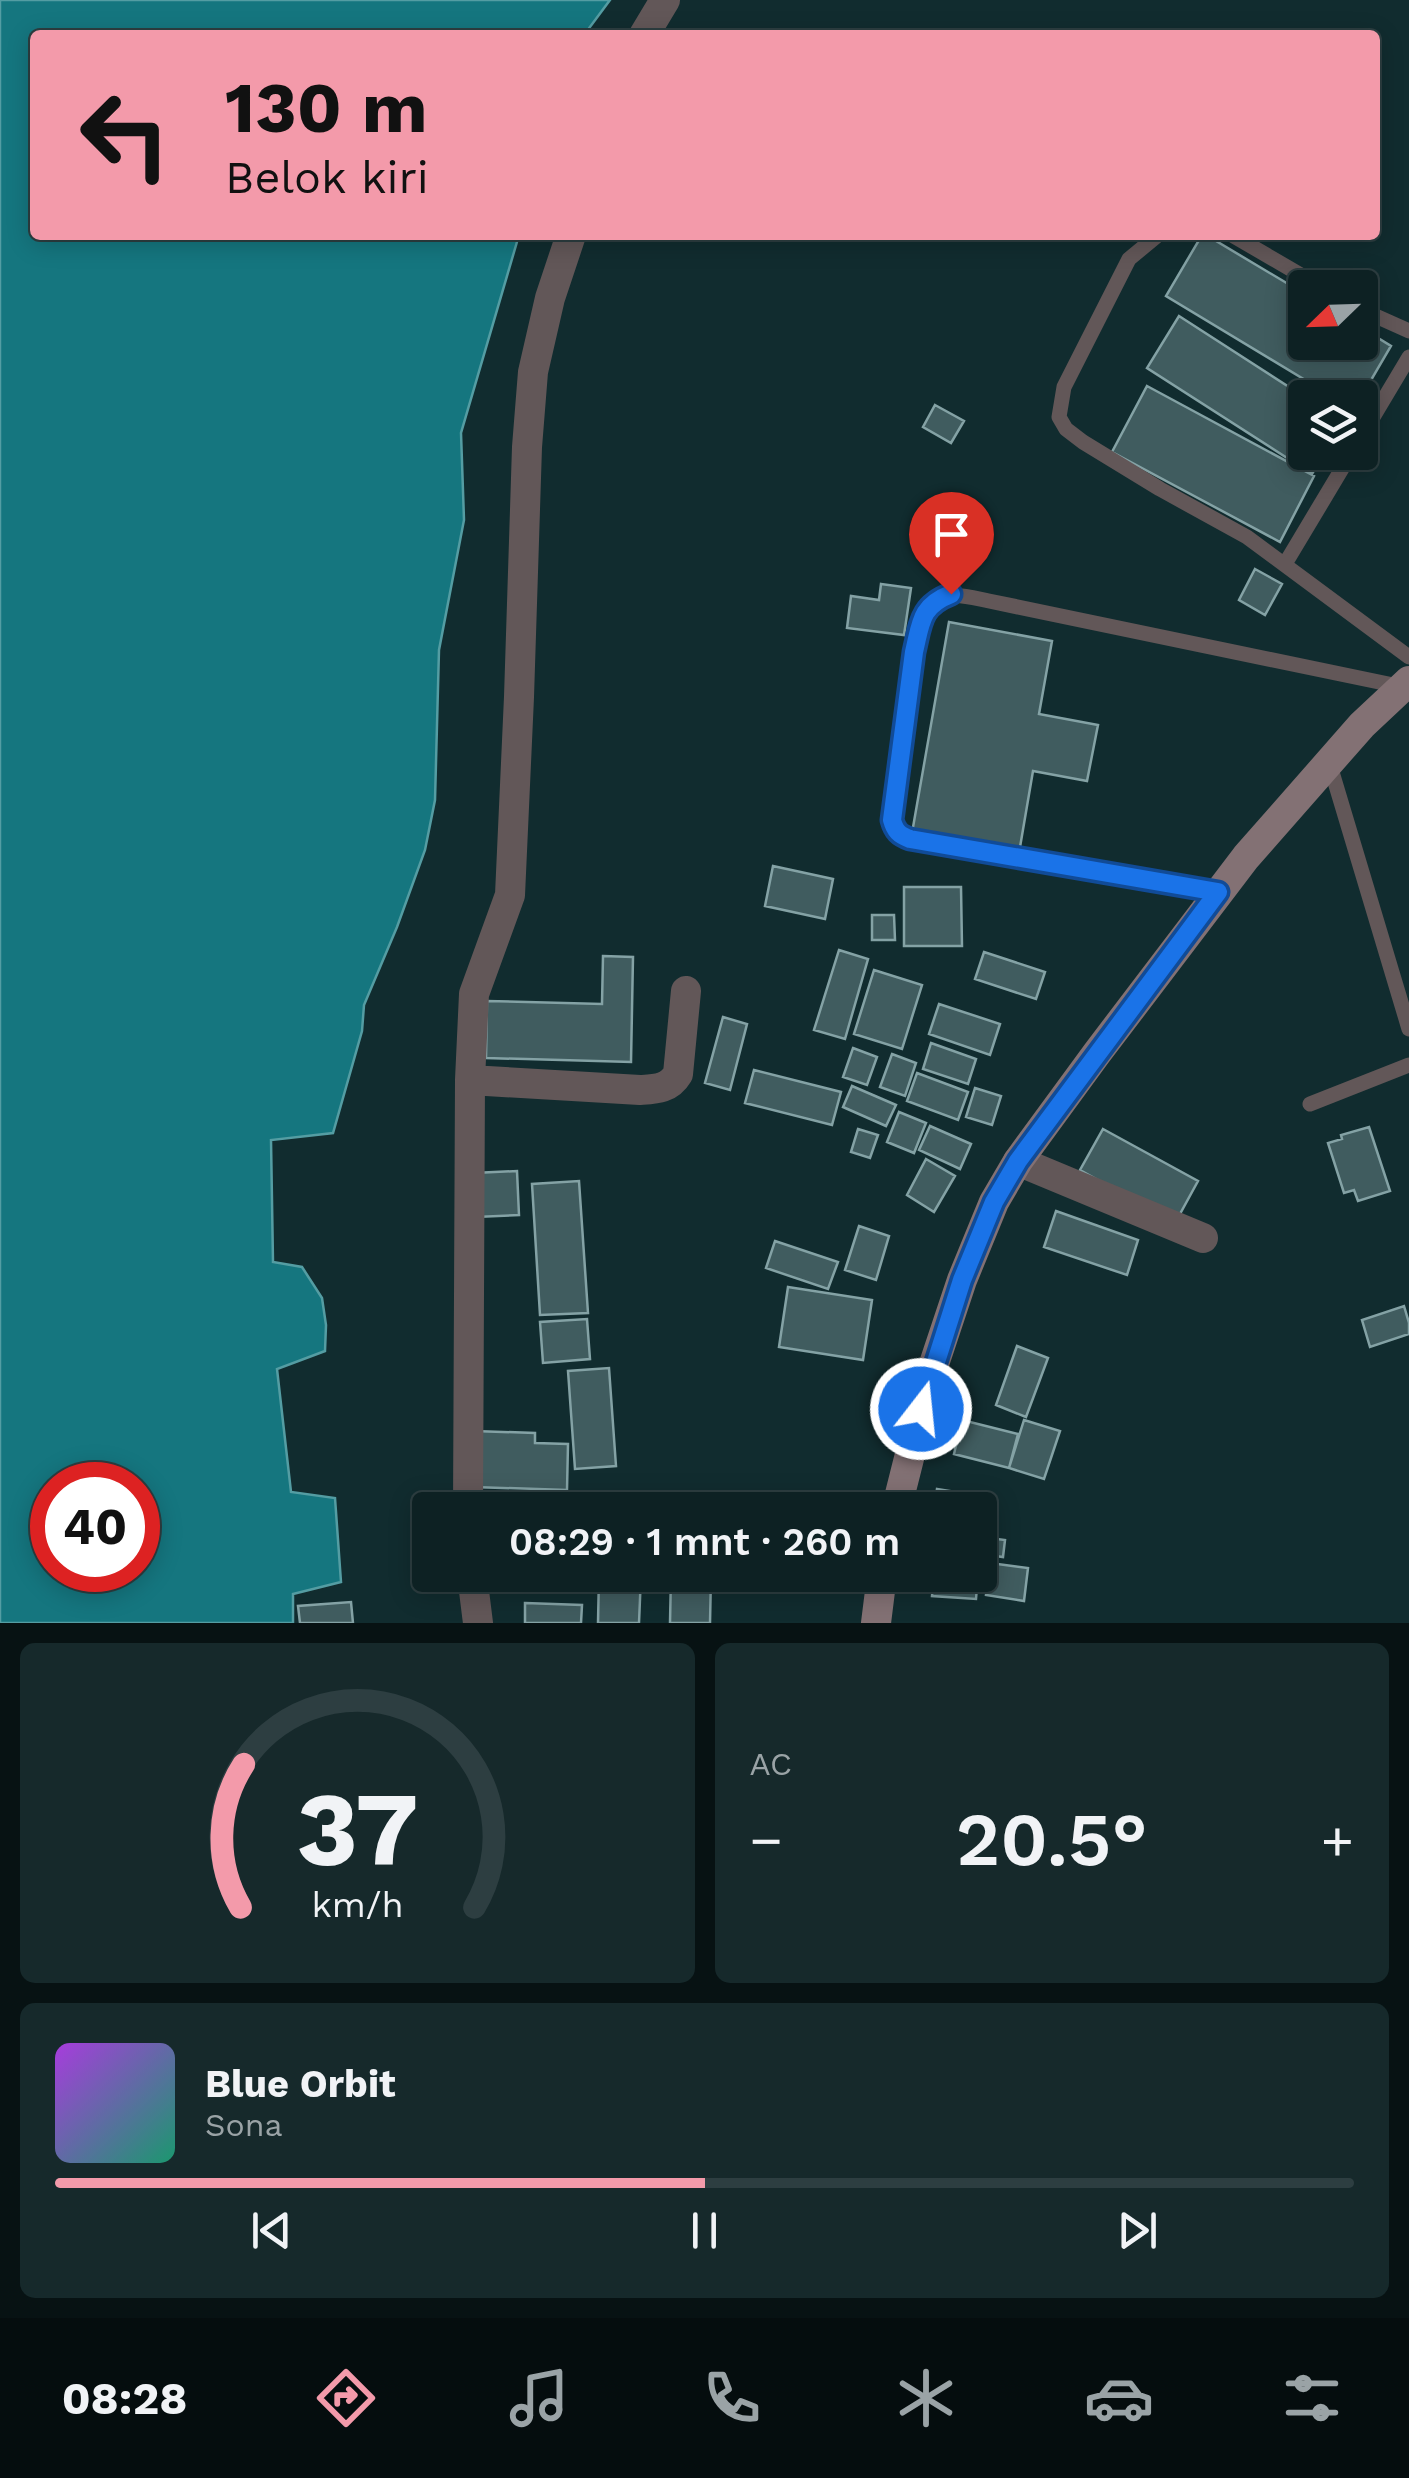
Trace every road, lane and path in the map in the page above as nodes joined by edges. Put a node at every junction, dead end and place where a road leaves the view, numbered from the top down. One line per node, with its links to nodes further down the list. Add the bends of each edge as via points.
1 (665, 0): 2 (street)
2 (647, 30)
3 (569, 240): 19 (street, via 533,372 510,895 474,994)
4 (1152, 240): 12 (lane, via 1129,259 1064,387 1059,417 1083,442)
5 (1241, 240): 6 (lane)
6 (1292, 270)
7 (1378, 318): 8 (lane)
8 (1409, 331)
9 (1409, 358): 10 (lane)
10 (1378, 409)
11 (1341, 470): 12 (lane)
12 (1285, 564): 13 (lane)
13 (1407, 675): 14 (street); 15 (lane, via 951,594 924,612 892,820 901,836)
14 (1330, 762): 15 (street); 17 (lane)
15 (1218, 892): 21 (street)
16 (686, 991): 19 (street, via 678,1074 666,1086)
17 (1409, 1029)
18 (1409, 1065): 20 (lane)
19 (470, 1080): 23 (street)
20 (1310, 1104)
21 (1018, 1161): 22 (street); 24 (street, via 962,1280)
22 (1203, 1238)
23 (468, 1492)
24 (901, 1492)
25 (474, 1592): 27 (street)
26 (880, 1592): 28 (street)
27 (478, 1623)
28 (876, 1623)

